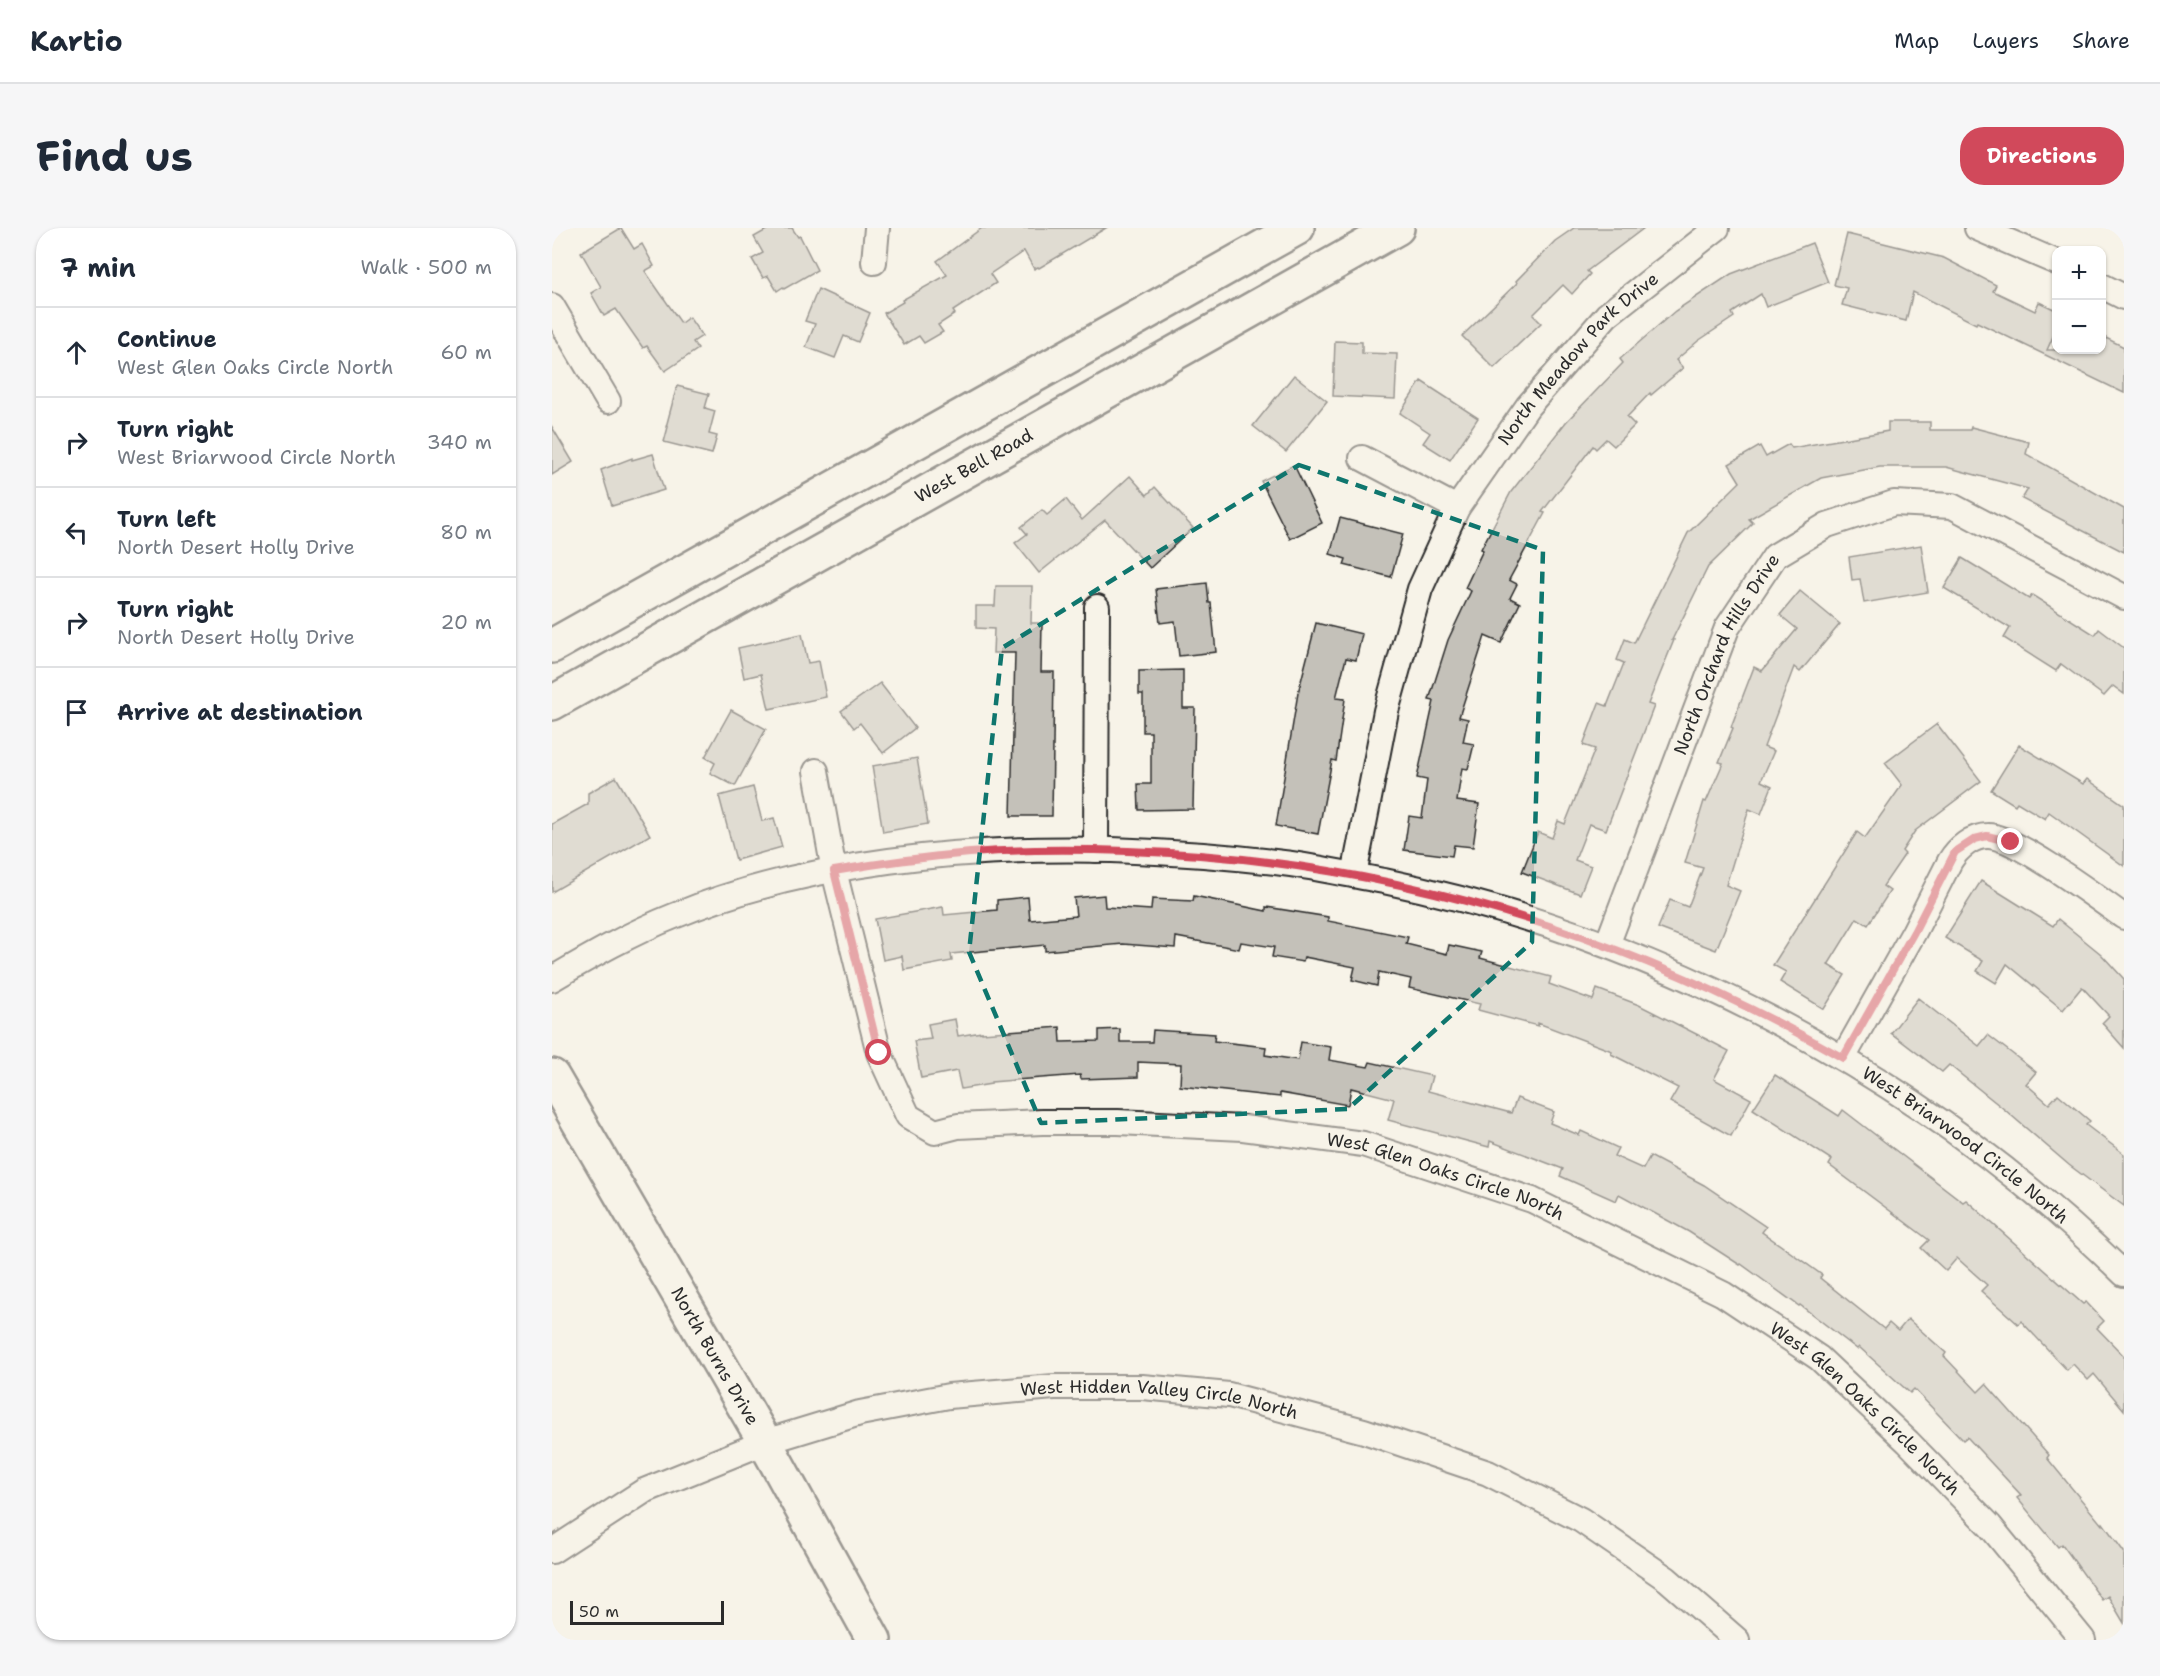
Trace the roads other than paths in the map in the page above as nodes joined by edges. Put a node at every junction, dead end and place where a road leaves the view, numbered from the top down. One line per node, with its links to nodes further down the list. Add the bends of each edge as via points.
1 (877, 228): 7 (street)
2 (1297, 228): 16 (main road)
3 (1397, 228): 17 (main road, West Bell Road)
4 (1717, 228): 13 (street, North Meadow Park Drive, via 1607,315 1528,406)
5 (1977, 228): 6 (street)
6 (2052, 260)
7 (873, 262)
8 (2106, 288): 9 (street)
9 (2124, 297)
10 (552, 306): 11 (street)
11 (608, 401)
12 (1362, 458): 13 (street)
13 (1457, 508): 21 (street, North Meadow Park Drive, via 1420,589 1386,711)
14 (2124, 597): 23 (street, North Orchard Hills Drive, via 1953,506 1894,503 1827,525 1775,556 1727,628)
15 (1097, 607): 19 (street)
16 (552, 646)
17 (552, 703)
18 (816, 771): 20 (street, West Glen Oaks Circle North)
19 (1096, 850): 20 (street, West Briarwood Circle North, via 972,853); 21 (street, West Briarwood Circle North, via 1225,856)
20 (834, 871): 24 (street, West Briarwood Circle North, via 772,884 674,915); 32 (street, West Glen Oaks Circle North, via 879,1053 908,1116 935,1132 958,1126 1030,1122 1118,1122 1243,1128 1363,1144 1532,1200 1723,1294 1819,1358 1990,1526)
21 (1354, 875): 23 (street, West Briarwood Circle North, via 1485,905)
22 (2124, 917): 25 (street, via 2011,842 1987,836 1975,839 1950,861)
23 (1606, 945): 25 (street, West Briarwood Circle North, via 1726,995)
24 (552, 979)
25 (1843, 1058): 27 (street, West Briarwood Circle North, via 1900,1094 2043,1199)
26 (552, 1076): 28 (main road, North Burns Drive)
27 (2124, 1274)
28 (765, 1442): 29 (street, West Hidden Valley Circle North, via 644,1491); 30 (main road, North Burns Drive); 31 (street, West Hidden Valley Circle North, via 860,1413 949,1396 1054,1387 1142,1388 1229,1395 1364,1431 1488,1473 1581,1520 1667,1579)
29 (552, 1551)
30 (874, 1640)
31 (1737, 1640)
32 (2083, 1640)

